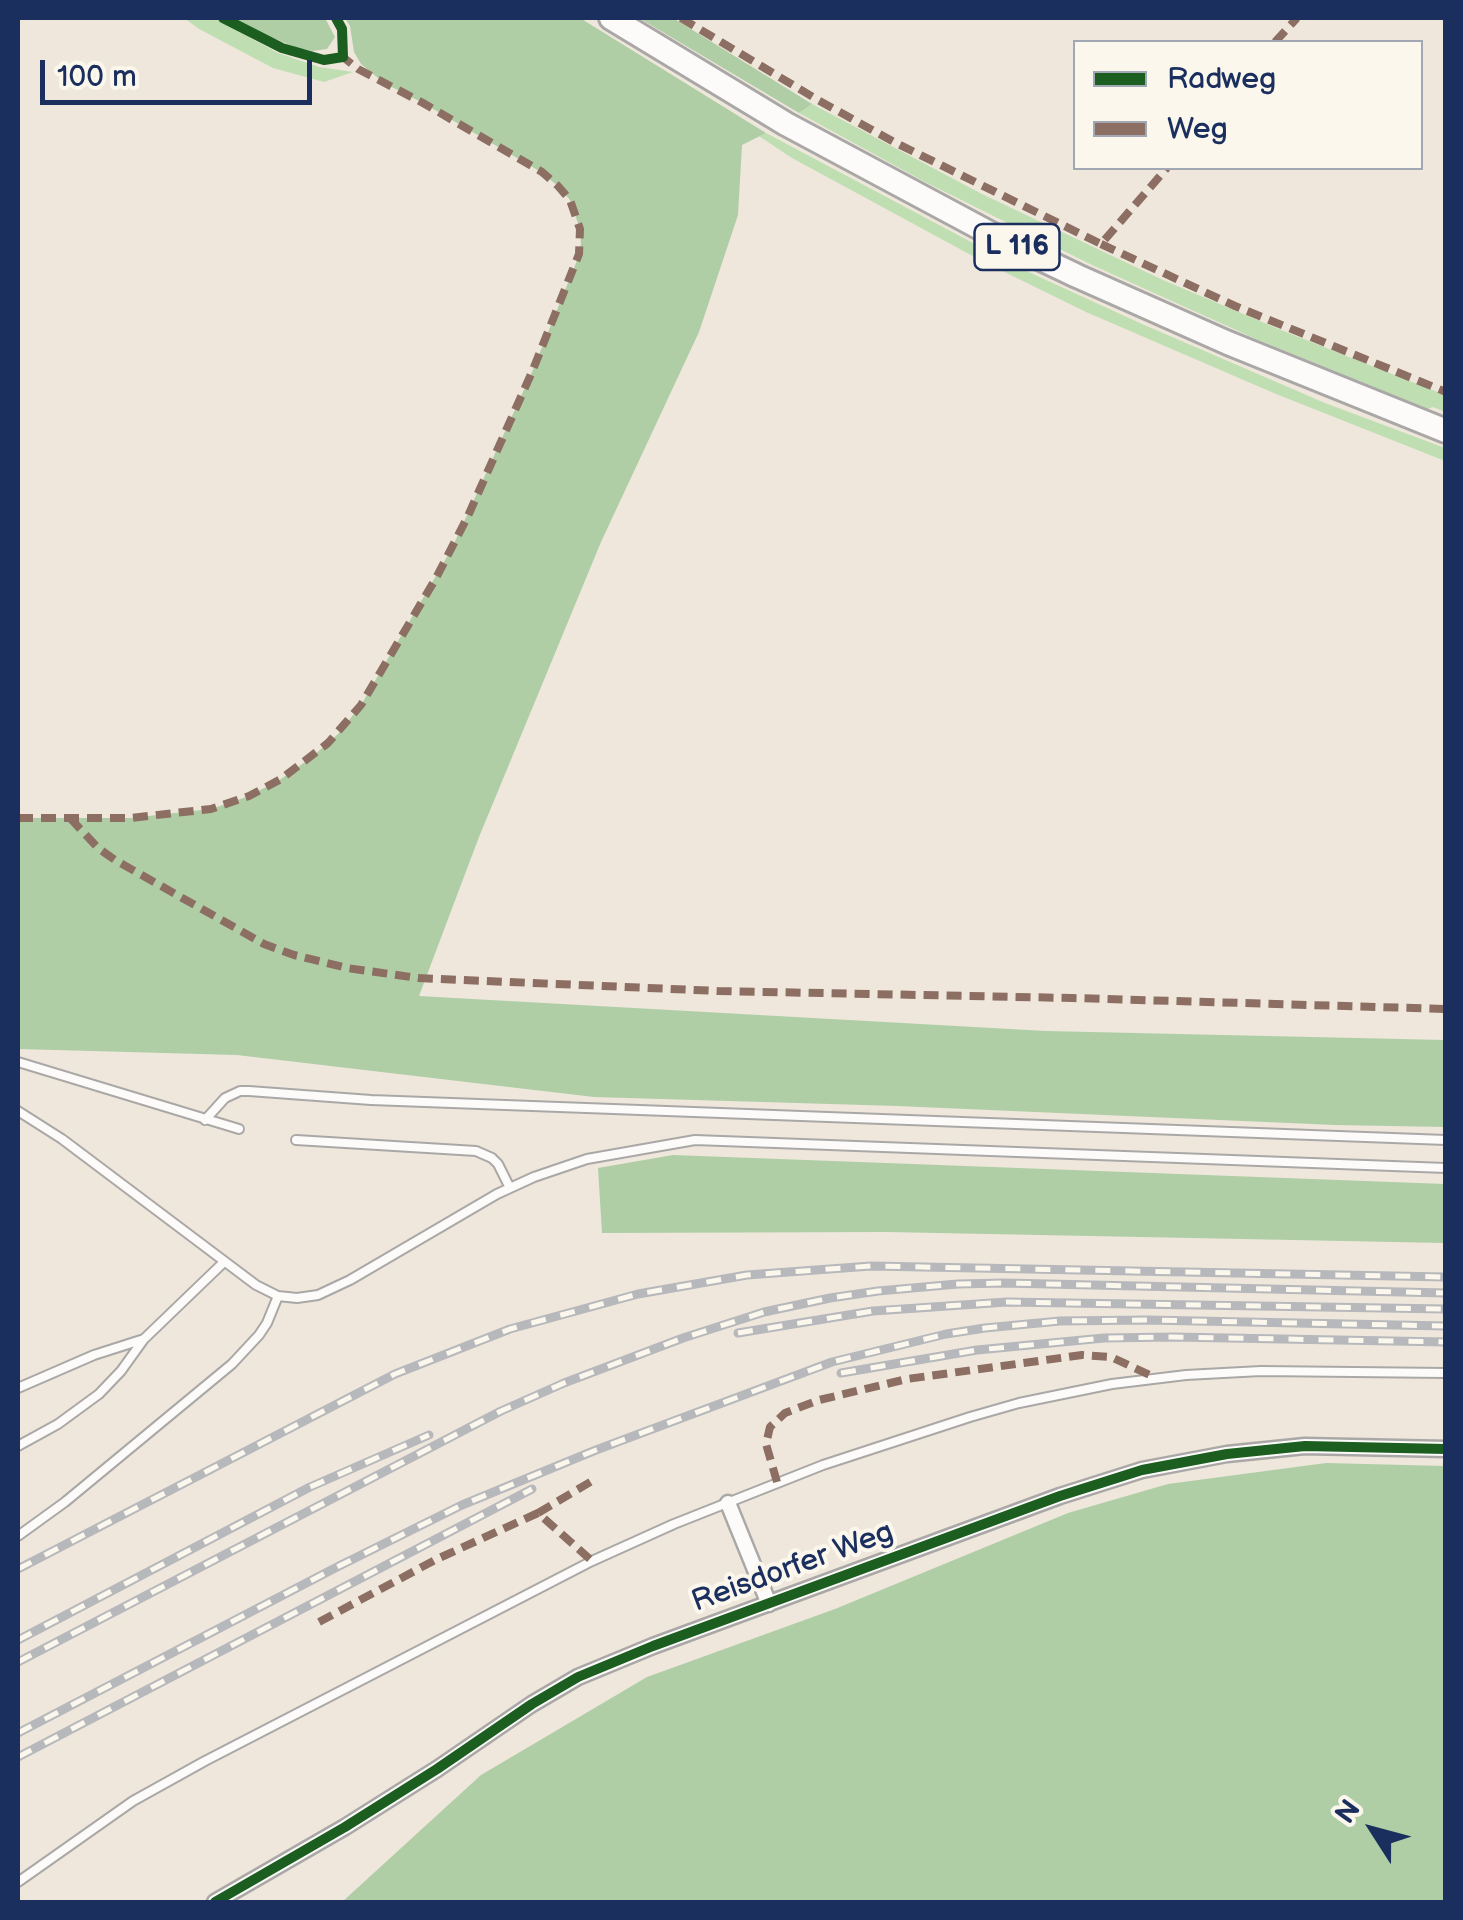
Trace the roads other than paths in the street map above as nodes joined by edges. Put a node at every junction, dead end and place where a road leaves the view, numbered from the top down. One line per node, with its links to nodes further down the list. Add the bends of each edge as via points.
1 (611, 18): 2 (main road, L 116, via 798,131 1027,252)
2 (1446, 431)
3 (18, 1062): 5 (lane)
4 (18, 1111): 11 (lane)
5 (205, 1120): 6 (lane); 8 (lane, via 225,1098 249,1091)
6 (239, 1129)
7 (296, 1140): 10 (lane, via 476,1151 498,1164)
8 (1446, 1140)
9 (1446, 1168): 10 (lane, via 696,1140 587,1159)
10 (510, 1188): 12 (lane, via 340,1285 308,1297)
11 (224, 1262): 12 (lane); 13 (lane)
12 (278, 1296): 19 (lane, via 259,1335 232,1364)
13 (144, 1339): 15 (lane); 16 (lane, via 99,1394)
14 (1446, 1372): 18 (lane, via 1262,1370 1097,1387 919,1432)
15 (18, 1388)
16 (18, 1446)
17 (1446, 1449): 20 (street, Reisdorfer Weg, via 1289,1447 1156,1467)
18 (728, 1503): 20 (street); 21 (lane, via 592,1560 205,1761)
19 (18, 1536)
20 (768, 1604): 22 (street, Reisdorfer Weg, via 562,1686)
21 (18, 1882)
22 (216, 1902)

